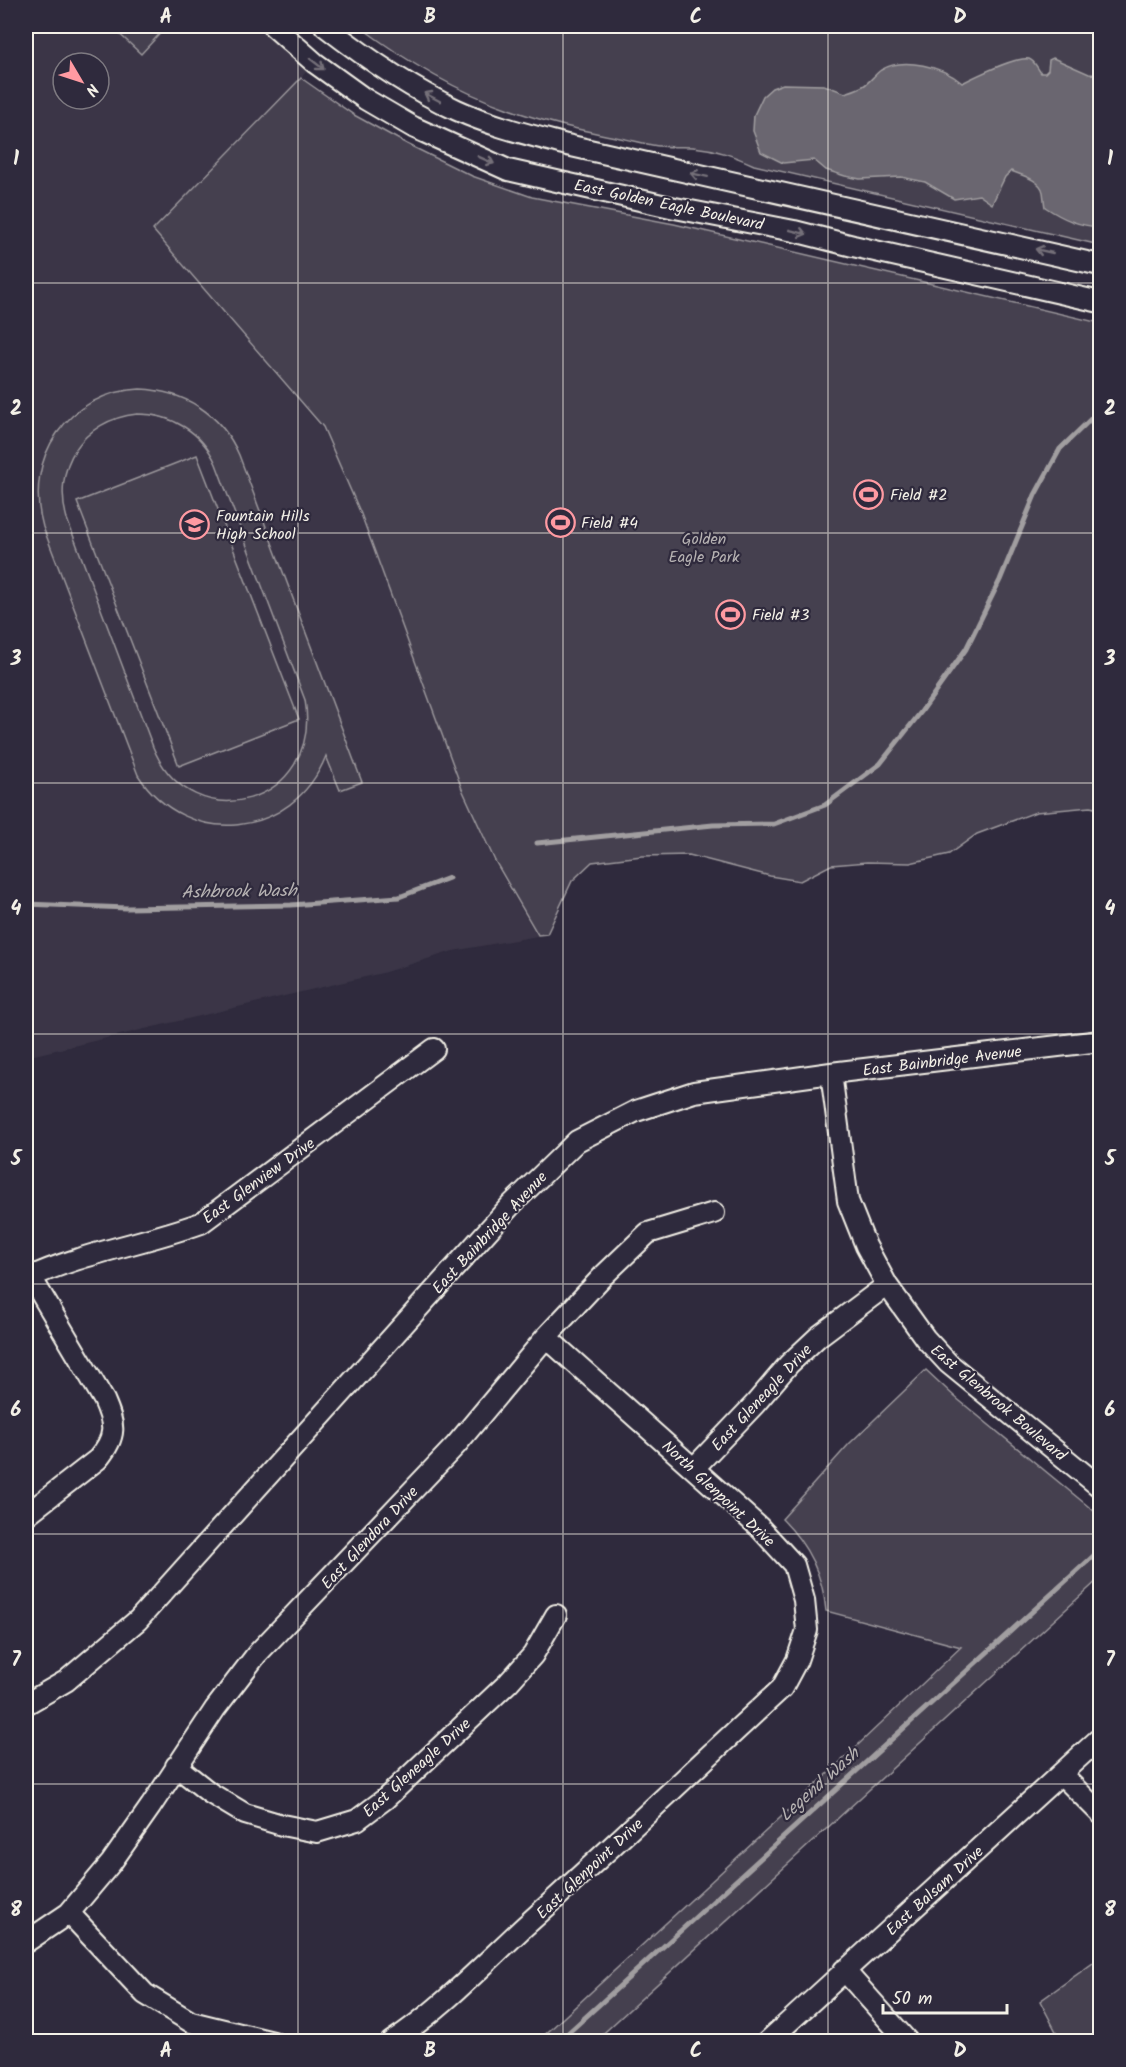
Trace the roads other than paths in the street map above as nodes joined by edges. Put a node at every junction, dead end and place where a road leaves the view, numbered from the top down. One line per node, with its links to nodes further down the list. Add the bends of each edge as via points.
1 (273, 26): 4 (street, East Golden Eagle Boulevard, one-way to 4, via 365,99 413,127 508,170)
2 (325, 26): 3 (street, East Golden Eagle Boulevard, one-way to 2, via 567,146 515,131 458,110 404,81)
3 (1101, 265)
4 (1101, 302)
5 (1101, 1041): 7 (street, East Bainbridge Avenue)
6 (434, 1049): 9 (street, East Glenview Drive, via 201,1223 62,1264)
7 (831, 1073): 10 (street, East Glenbrook Boulevard, via 848,1201); 17 (street, East Bainbridge Avenue, via 694,1092 636,1111 576,1141 511,1205 138,1620 66,1681)
8 (714, 1213): 11 (street, East Glendora Drive, via 648,1233)
9 (28, 1278): 14 (street, via 104,1400 112,1418 113,1435 98,1459)
10 (887, 1285): 12 (street, East Gleneagle Drive, via 789,1364); 13 (street, East Glenbrook Boulevard, via 948,1363)
11 (546, 1337): 12 (street, North Glenpoint Drive); 19 (street, East Glendora Drive, via 456,1445 257,1654)
12 (694, 1468): 16 (street, North Glenpoint Drive, via 794,1565 807,1630)
13 (1101, 1487)
14 (26, 1515)
15 (556, 1615): 19 (street, East Gleneagle Drive, via 533,1655 508,1683 357,1820 317,1832 245,1814)
16 (782, 1688): 26 (street, East Glenpoint Drive, via 460,1986)
17 (26, 1704)
18 (1101, 1738): 20 (street, East Balsam Drive)
19 (176, 1766): 22 (street, East Glendora Drive, via 118,1853)
20 (1062, 1775): 21 (street); 24 (street, East Balsam Drive)
21 (1101, 1813)
22 (69, 1913): 23 (street); 25 (street, via 145,1994 191,2022)
23 (26, 1942)
24 (844, 1970): 27 (street, East Balsam Drive); 28 (street)
25 (273, 2042)
26 (390, 2042)
27 (767, 2042)
28 (908, 2042)

